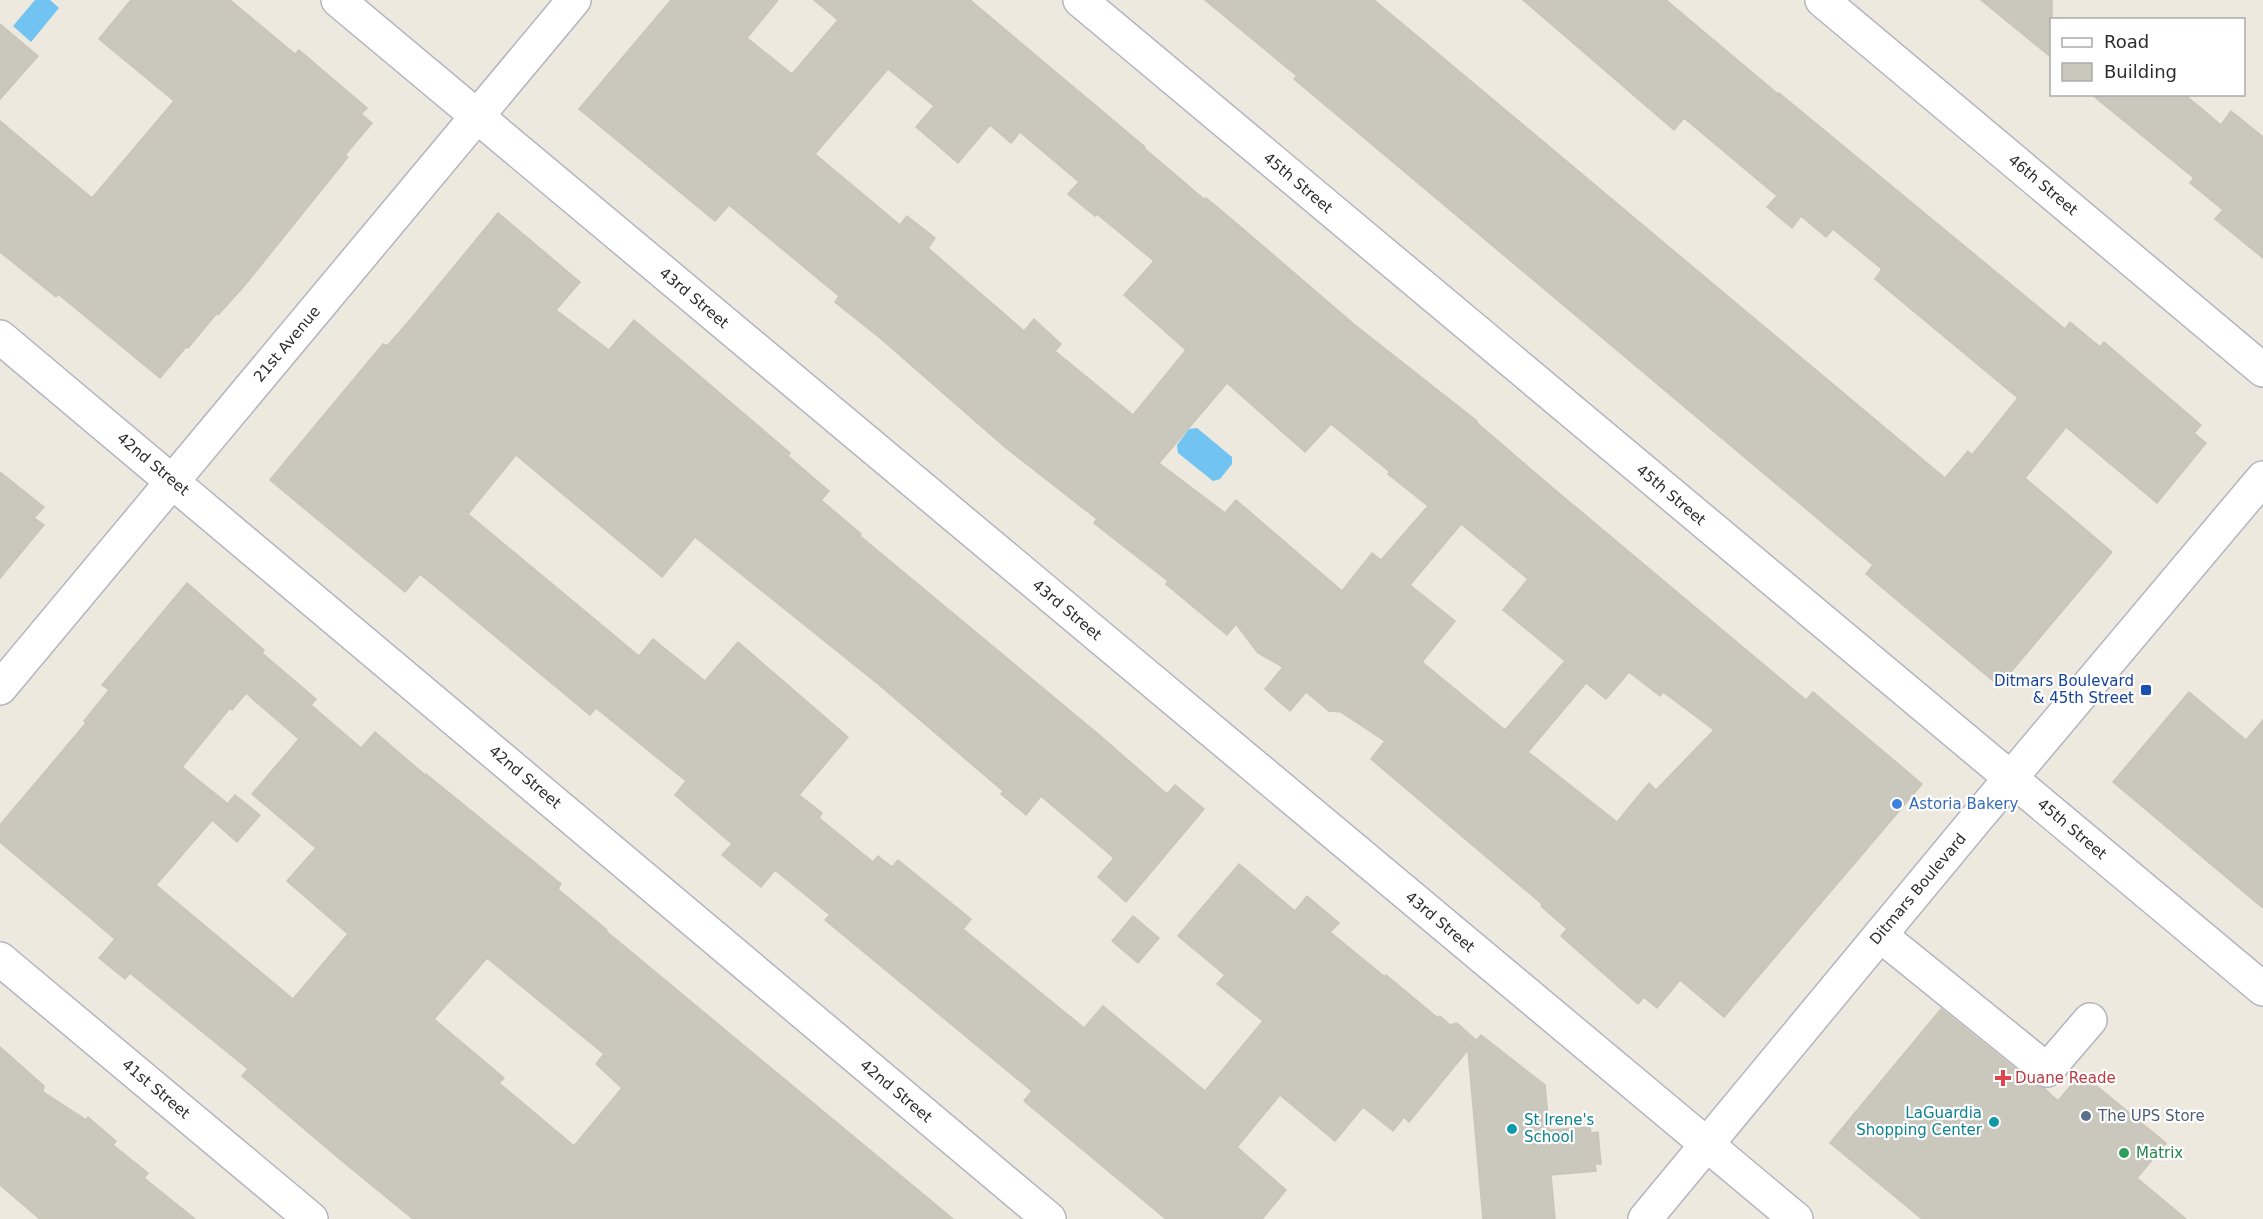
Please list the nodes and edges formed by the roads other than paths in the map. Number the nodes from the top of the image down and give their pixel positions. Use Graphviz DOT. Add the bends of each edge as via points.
graph roads {
  1 [pos="339,0"];
  2 [pos="574,0"];
  3 [pos="1080,0"];
  4 [pos="1822,0"];
  5 [pos="476,117"];
  6 [pos="0,337"];
  7 [pos="2263,370"];
  8 [pos="2263,478"];
  9 [pos="174,481"];
  10 [pos="0,688"];
  11 [pos="2011,778"];
  12 [pos="1880,935"];
  13 [pos="0,959"];
  14 [pos="2263,989"];
  15 [pos="2090,1020"];
  16 [pos="1706,1144"];
  17 [pos="311,1219"];
  18 [pos="1049,1219"];
  19 [pos="1645,1219"];
  20 [pos="1796,1219"];
  1 -- 5 [label="street, 43rd Street"];
  2 -- 5 [label="street, 21st Avenue"];
  3 -- 11 [label="street, 45th Street"];
  4 -- 7 [label="street, 46th Street"];
  5 -- 9 [label="street, 21st Avenue"];
  5 -- 16 [label="street, 43rd Street"];
  6 -- 9 [label="street, 42nd Street"];
  8 -- 11 [label="street, Ditmars Boulevard"];
  9 -- 10 [label="street, 21st Avenue"];
  9 -- 18 [label="street, 42nd Street"];
  11 -- 12 [label="street, Ditmars Boulevard"];
  11 -- 14 [label="street, 45th Street"];
  12 -- 15 [label="street" via="2047,1070"];
  12 -- 16 [label="street, Ditmars Boulevard"];
  13 -- 17 [label="street, 41st Street"];
  16 -- 19 [label="street, Ditmars Boulevard"];
  16 -- 20 [label="street, 43rd Street"];
}
